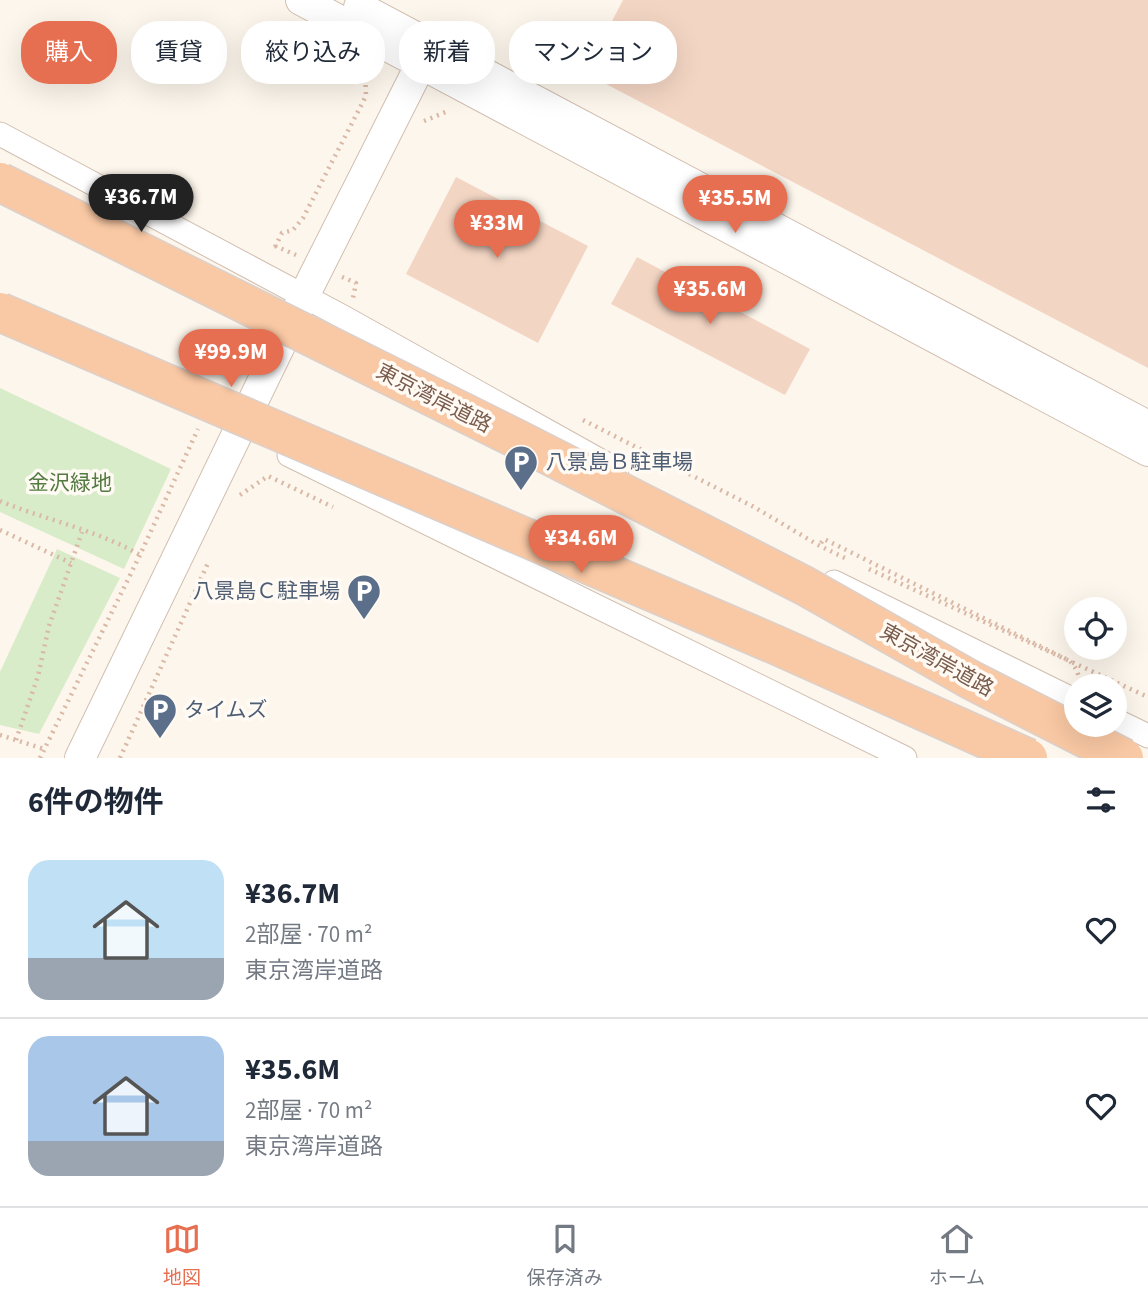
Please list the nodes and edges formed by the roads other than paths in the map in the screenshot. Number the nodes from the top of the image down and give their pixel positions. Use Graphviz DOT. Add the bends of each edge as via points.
graph roads {
  1 [pos="301,0"];
  2 [pos="346,0"];
  3 [pos="399,36"];
  4 [pos="399,42"];
  5 [pos="411,84"];
  6 [pos="481,84"];
  7 [pos="484,84"];
  8 [pos="0,134"];
  9 [pos="0,182"];
  10 [pos="304,296"];
  11 [pos="0,312"];
  12 [pos="1148,426"];
  13 [pos="238,431"];
  14 [pos="1148,451"];
  15 [pos="1064,695"];
  16 [pos="1127,726"];
  17 [pos="1148,736"];
  18 [pos="80,758"];
  19 [pos="905,758"];
  20 [pos="1028,758"];
  21 [pos="1124,758"];
  1 -- 4 [label="street"];
  2 -- 3 [label="street"];
  5 -- 10 [label="street"];
  6 -- 14 [label="street"];
  7 -- 12 [label="street"];
  8 -- 10 [label="street"];
  9 -- 21 [label="highway, 東京湾岸道路, bridge" via="793,580 971,680"];
  10 -- 13 [label="street"];
  10 -- 15 [label="street" via="711,522"];
  11 -- 20 [label="highway, bridge"];
  13 -- 18 [label="street"];
  13 -- 19 [label="street"];
  16 -- 17 [label="street"];
}
